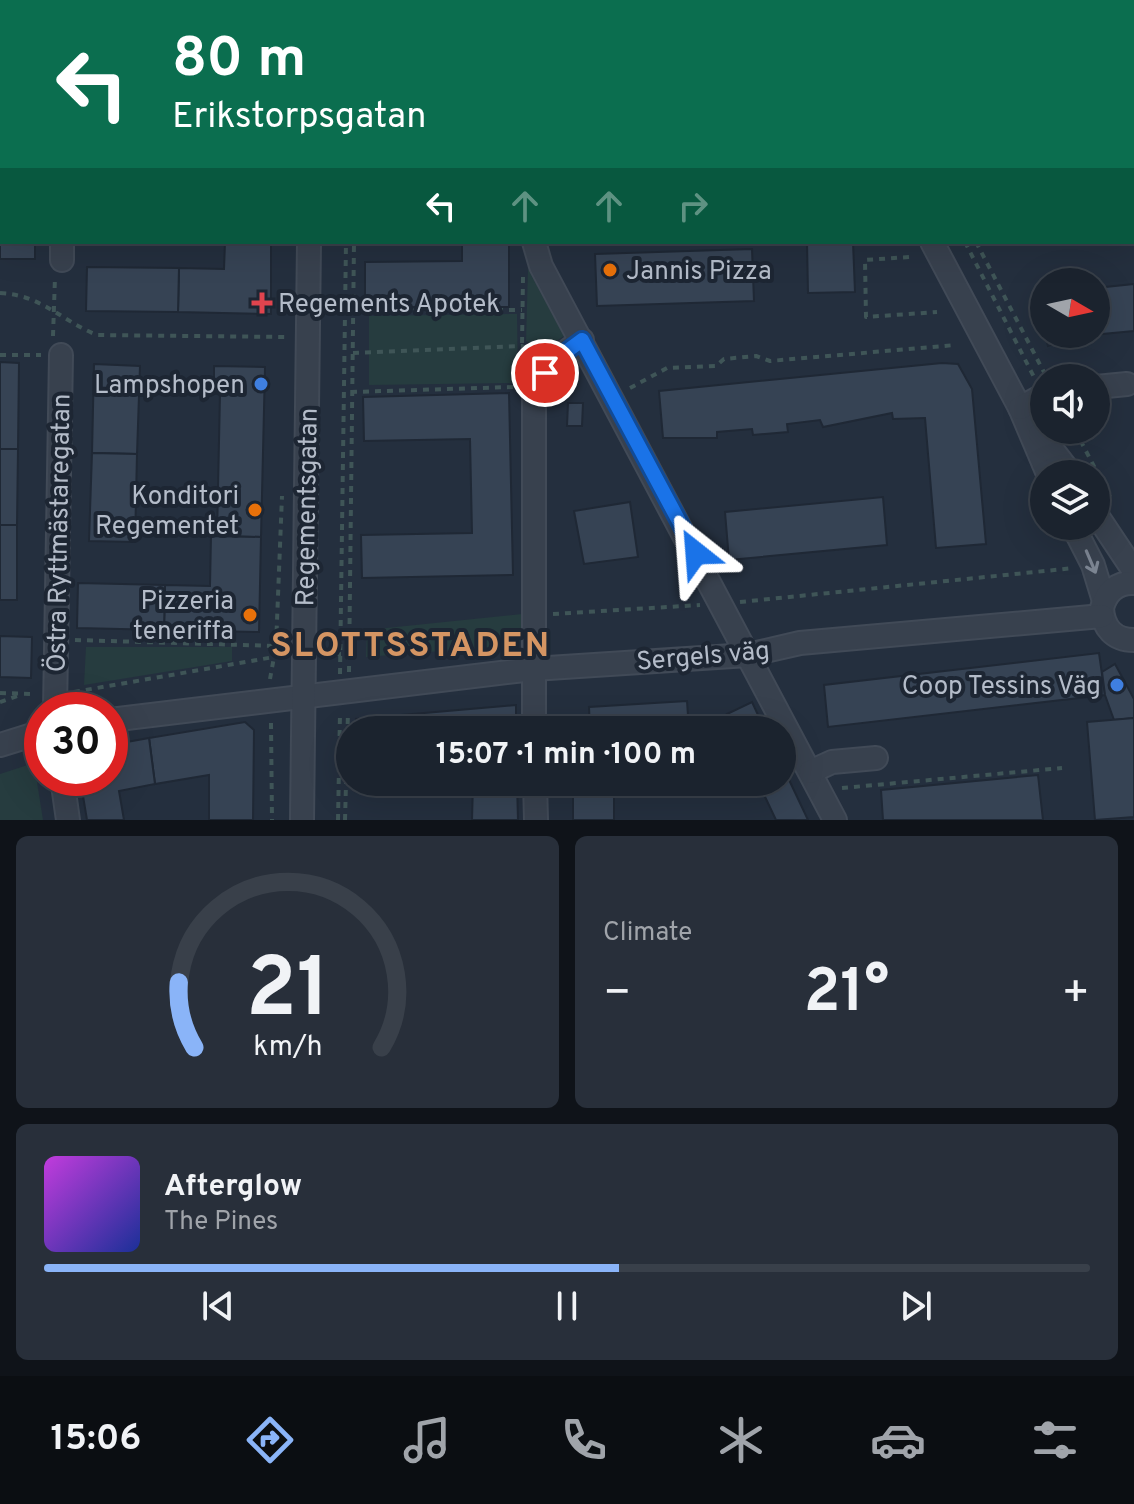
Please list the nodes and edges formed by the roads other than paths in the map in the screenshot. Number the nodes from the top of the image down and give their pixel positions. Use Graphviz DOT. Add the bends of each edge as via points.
graph roads {
  1 [pos="309,244"];
  2 [pos="535,244"];
  3 [pos="936,244"];
  4 [pos="582,340"];
  5 [pos="61,355"];
  6 [pos="1127,384"];
  7 [pos="1110,386"];
  8 [pos="1030,403"];
  9 [pos="1020,408"];
  10 [pos="1042,460"];
  11 [pos="1060,460"];
  12 [pos="1110,521"];
  13 [pos="1080,540"];
  14 [pos="1134,571"];
  15 [pos="1134,583"];
  16 [pos="1103,608"];
  17 [pos="1125,639"];
  18 [pos="1134,653"];
  19 [pos="748,655"];
  20 [pos="533,669"];
  21 [pos="55,692"];
  22 [pos="305,695"];
  23 [pos="534,716"];
  24 [pos="128,718"];
  25 [pos="24,738"];
  26 [pos="0,745"];
  27 [pos="876,758"];
  28 [pos="815,781"];
  29 [pos="65,796"];
  30 [pos="535,796"];
  31 [pos="68,820"];
  32 [pos="302,820"];
  33 [pos="536,820"];
  34 [pos="835,820"];
  1 -- 22 [label="street, Regementsgatan"];
  2 -- 4 [label="street"];
  3 -- 9 [label="street"];
  4 -- 19 [label="street"];
  4 -- 20 [label="street" via="555,360 534,386"];
  5 -- 21 [label="street, Östra Ryttmästaregatan"];
  6 -- 7 [label="street"];
  8 -- 9 [label="street"];
  9 -- 10 [label="street"];
  9 -- 11 [label="street"];
  12 -- 14 [label="street"];
  13 -- 16 [label="street, one-way" via="1093,565"];
  15 -- 16 [label="street" via="1119,585"];
  16 -- 17 [label="street"];
  16 -- 19 [label="street, Sergels väg" via="800,643"];
  17 -- 18 [label="street"];
  19 -- 20 [label="street, Sergels väg"];
  19 -- 28 [label="street"];
  20 -- 22 [label="street, Sergels väg"];
  20 -- 23 [label="street"];
  22 -- 24 [label="street, Sergels väg"];
  22 -- 32 [label="street, Regementsgatan"];
  25 -- 26 [label="street"];
  27 -- 28 [label="street" via="832,762"];
  28 -- 34 [label="street"];
  29 -- 31 [label="street"];
  30 -- 33 [label="street"];
}
